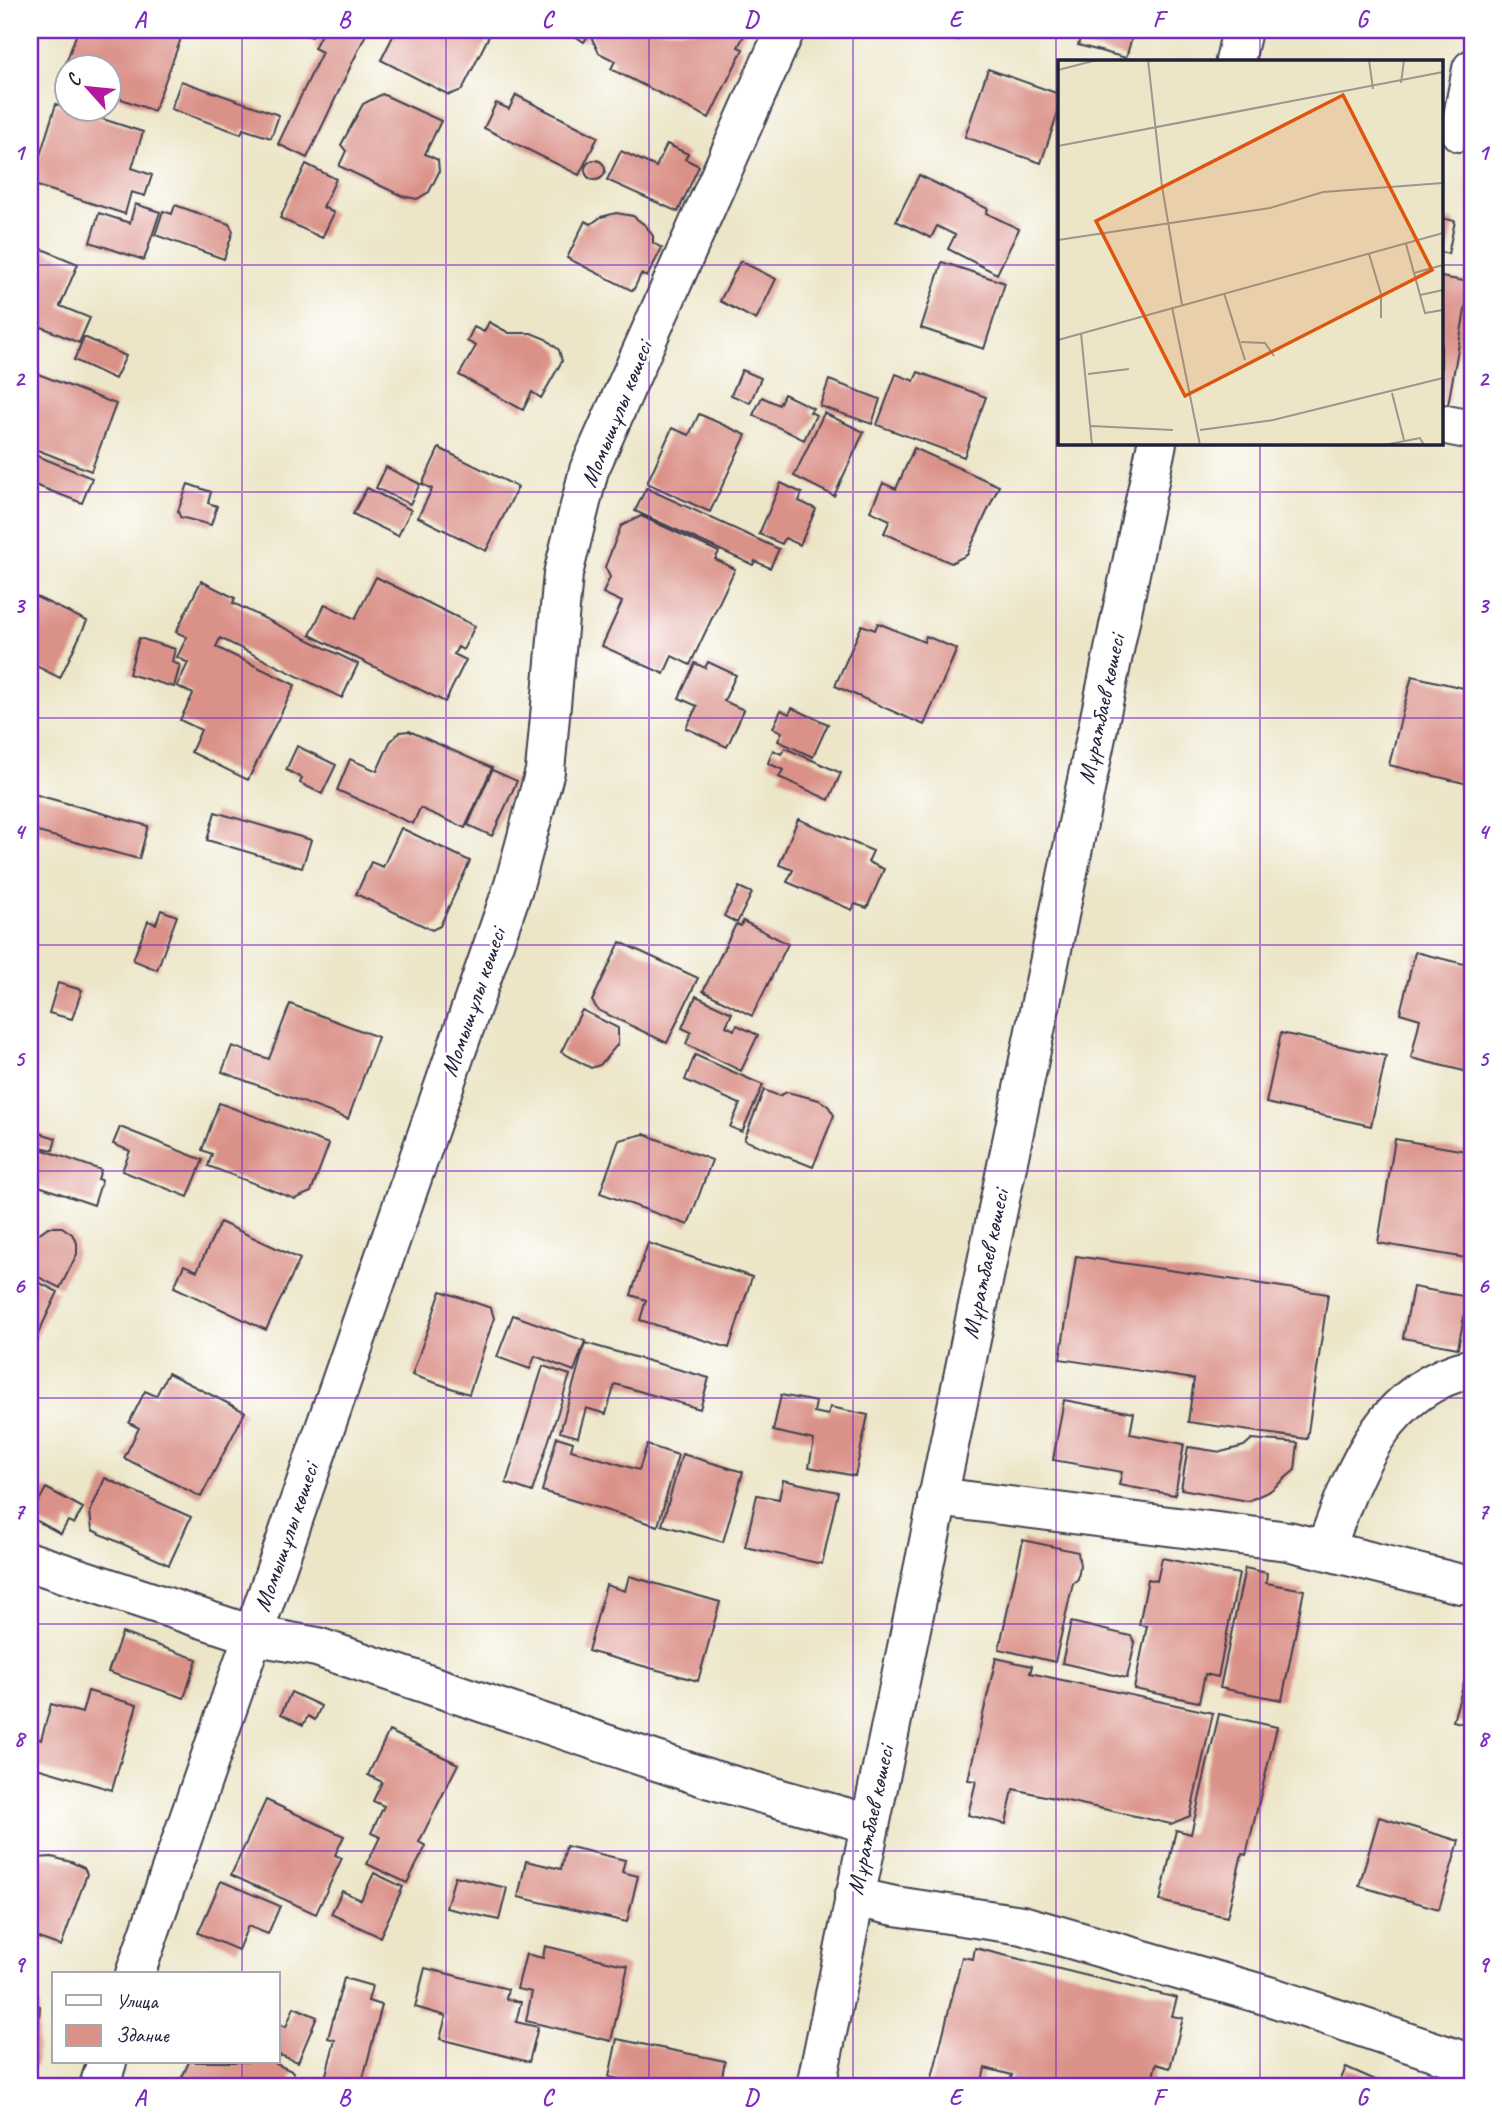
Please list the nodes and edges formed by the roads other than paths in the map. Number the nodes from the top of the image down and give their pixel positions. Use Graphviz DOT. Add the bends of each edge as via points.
graph roads {
  1 [pos="785,30"];
  2 [pos="1242,30"];
  3 [pos="1236,60"];
  4 [pos="1472,69"];
  5 [pos="1458,131"];
  6 [pos="1442,424"];
  7 [pos="1472,430"];
  8 [pos="1157,444"];
  9 [pos="1472,1368"];
  10 [pos="937,1497"];
  11 [pos="1325,1550"];
  12 [pos="30,1562"];
  13 [pos="1461,1584"];
  14 [pos="252,1635"];
  15 [pos="870,1824"];
  16 [pos="854,1897"];
  17 [pos="136,1972"];
  18 [pos="106,2064"];
  19 [pos="1472,2064"];
  20 [pos="99,2086"];
  21 [pos="816,2086"];
  1 -- 14 [label="street, Момышұлы көшесі" via="589,470 564,574 545,771 514,885"];
  2 -- 3 [label="street"];
  4 -- 5 [label="street"];
  6 -- 7 [label="street"];
  8 -- 10 [label="street, Мұратбаев көшесі"];
  9 -- 11 [label="street" via="1449,1373 1417,1393 1383,1424 1350,1481"];
  10 -- 11 [label="street" via="1288,1541"];
  10 -- 15 [label="street, Мұратбаев көшесі"];
  11 -- 13 [label="street"];
  12 -- 14 [label="street"];
  14 -- 15 [label="street" via="317,1647 710,1779"];
  14 -- 17 [label="street, Момышұлы көшесі"];
  15 -- 16 [label="street, Мұратбаев көшесі"];
  16 -- 19 [label="street" via="1021,1925 1272,1997"];
  16 -- 21 [label="street, Мұратбаев көшесі"];
  18 -- 20 [label="street"];
}
